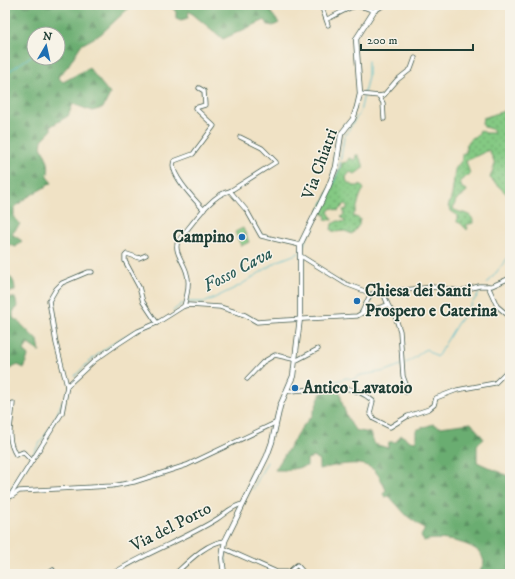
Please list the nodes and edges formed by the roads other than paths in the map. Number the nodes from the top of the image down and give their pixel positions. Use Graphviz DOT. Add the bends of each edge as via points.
graph roads {
  1 [pos="321,5"];
  2 [pos="383,5"];
  3 [pos="374,11"];
  4 [pos="327,19"];
  5 [pos="328,25"];
  6 [pos="415,58"];
  7 [pos="199,88"];
  8 [pos="360,94"];
  9 [pos="379,96"];
  10 [pos="384,119"];
  11 [pos="240,137"];
  12 [pos="230,191"];
  13 [pos="204,210"];
  14 [pos="300,251"];
  15 [pos="146,255"];
  16 [pos="92,272"];
  17 [pos="510,278"];
  18 [pos="486,286"];
  19 [pos="383,292"];
  20 [pos="370,295"];
  21 [pos="185,303"];
  22 [pos="388,305"];
  23 [pos="362,312"];
  24 [pos="510,317"];
  25 [pos="300,318"];
  26 [pos="156,322"];
  27 [pos="318,349"];
  28 [pos="295,361"];
  29 [pos="510,368"];
  30 [pos="247,379"];
  31 [pos="67,385"];
  32 [pos="288,391"];
  33 [pos="406,392"];
  34 [pos="13,403"];
  35 [pos="276,423"];
  36 [pos="30,459"];
  37 [pos="11,497"];
  38 [pos="5,504"];
  39 [pos="243,504"];
  40 [pos="225,540"];
  41 [pos="223,548"];
  42 [pos="53,570"];
  43 [pos="47,574"];
  44 [pos="112,574"];
  45 [pos="175,574"];
  46 [pos="224,574"];
  47 [pos="306,574"];
  1 -- 4 [label="street"];
  2 -- 3 [label="street, Via Chiatri"];
  3 -- 4 [label="street" via="358,5 350,6"];
  3 -- 8 [label="street, Via Chiatri" via="356,39"];
  4 -- 5 [label="street"];
  6 -- 9 [label="street" via="411,69 396,80 388,92"];
  7 -- 13 [label="street" via="204,91 205,105 195,108 214,126 193,154 174,161 172,167 176,176"];
  8 -- 9 [label="street"];
  8 -- 14 [label="street, Via Chiatri" via="353,119 341,134 336,167 328,188"];
  9 -- 10 [label="street" via="383,103"];
  11 -- 12 [label="street" via="262,148 276,162"];
  12 -- 13 [label="street" via="213,199"];
  12 -- 14 [label="street" via="247,211 261,236"];
  13 -- 21 [label="street" via="177,243 178,254 188,276"];
  14 -- 20 [label="street" via="346,284"];
  14 -- 25 [label="street"];
  15 -- 26 [label="street" via="139,258 127,254 125,261 139,287 143,302"];
  16 -- 31 [label="street" via="62,283 49,301"];
  17 -- 18 [label="street"];
  18 -- 19 [label="street" via="461,291 433,287"];
  18 -- 24 [label="street" via="497,306"];
  19 -- 20 [label="street"];
  19 -- 22 [label="street"];
  20 -- 23 [label="street"];
  21 -- 25 [label="street" via="220,307 246,315 257,322"];
  21 -- 26 [label="street"];
  22 -- 23 [label="street"];
  22 -- 33 [label="street" via="400,331"];
  23 -- 25 [label="street" via="349,317"];
  25 -- 28 [label="street"];
  26 -- 31 [label="street" via="118,344"];
  27 -- 28 [label="street"];
  28 -- 30 [label="street" via="275,355 263,362"];
  28 -- 32 [label="street"];
  29 -- 32 [label="street" via="495,383 445,394 436,398 434,405 429,409 408,416 390,427 374,419 370,413 373,401 343,386"];
  31 -- 36 [label="street" via="62,413"];
  32 -- 35 [label="street" via="280,406"];
  34 -- 36 [label="street" via="8,433 13,450 16,455 23,452"];
  35 -- 37 [label="street" via="187,465 134,482 112,486 18,492"];
  35 -- 39 [label="street" via="267,456"];
  36 -- 37 [label="street"];
  37 -- 38 [label="street"];
  39 -- 40 [label="street"];
  39 -- 44 [label="street, Via del Porto"];
  40 -- 41 [label="street"];
  40 -- 45 [label="street" via="204,548"];
  41 -- 46 [label="street"];
  41 -- 47 [label="street" via="277,572 288,572 297,565"];
  42 -- 43 [label="street"];
}
